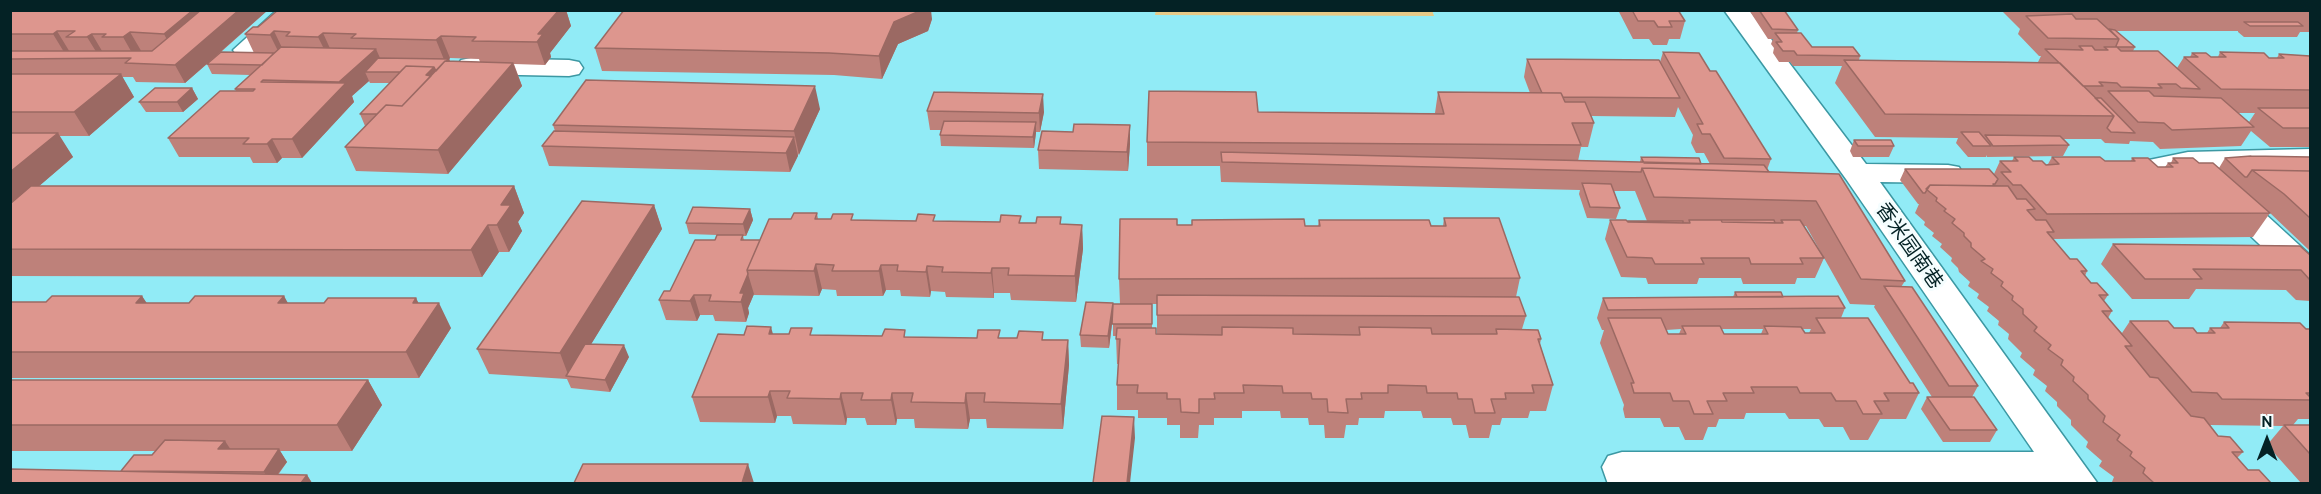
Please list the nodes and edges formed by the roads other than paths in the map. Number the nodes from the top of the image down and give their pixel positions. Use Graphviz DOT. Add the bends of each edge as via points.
graph roads {
  1 [pos="294,10"];
  2 [pos="1736,10"];
  3 [pos="313,62"];
  4 [pos="441,65"];
  5 [pos="569,68"];
  6 [pos="2310,158"];
  7 [pos="2188,160"];
  8 [pos="1857,173"];
  9 [pos="1976,174"];
  10 [pos="2084,176"];
  11 [pos="2310,273"];
  12 [pos="2072,475"];
  13 [pos="1628,483"];
  1 -- 3 [label="street" via="246,50 266,61"];
  2 -- 8 [label="street, 香米园南巷"];
  4 -- 5 [label="street"];
  6 -- 7 [label="street"];
  7 -- 10 [label="street" via="2120,176"];
  7 -- 11 [label="street"];
  8 -- 9 [label="street"];
  8 -- 12 [label="street, 香米园南巷"];
  12 -- 13 [label="street" via="1622,467"];
}
